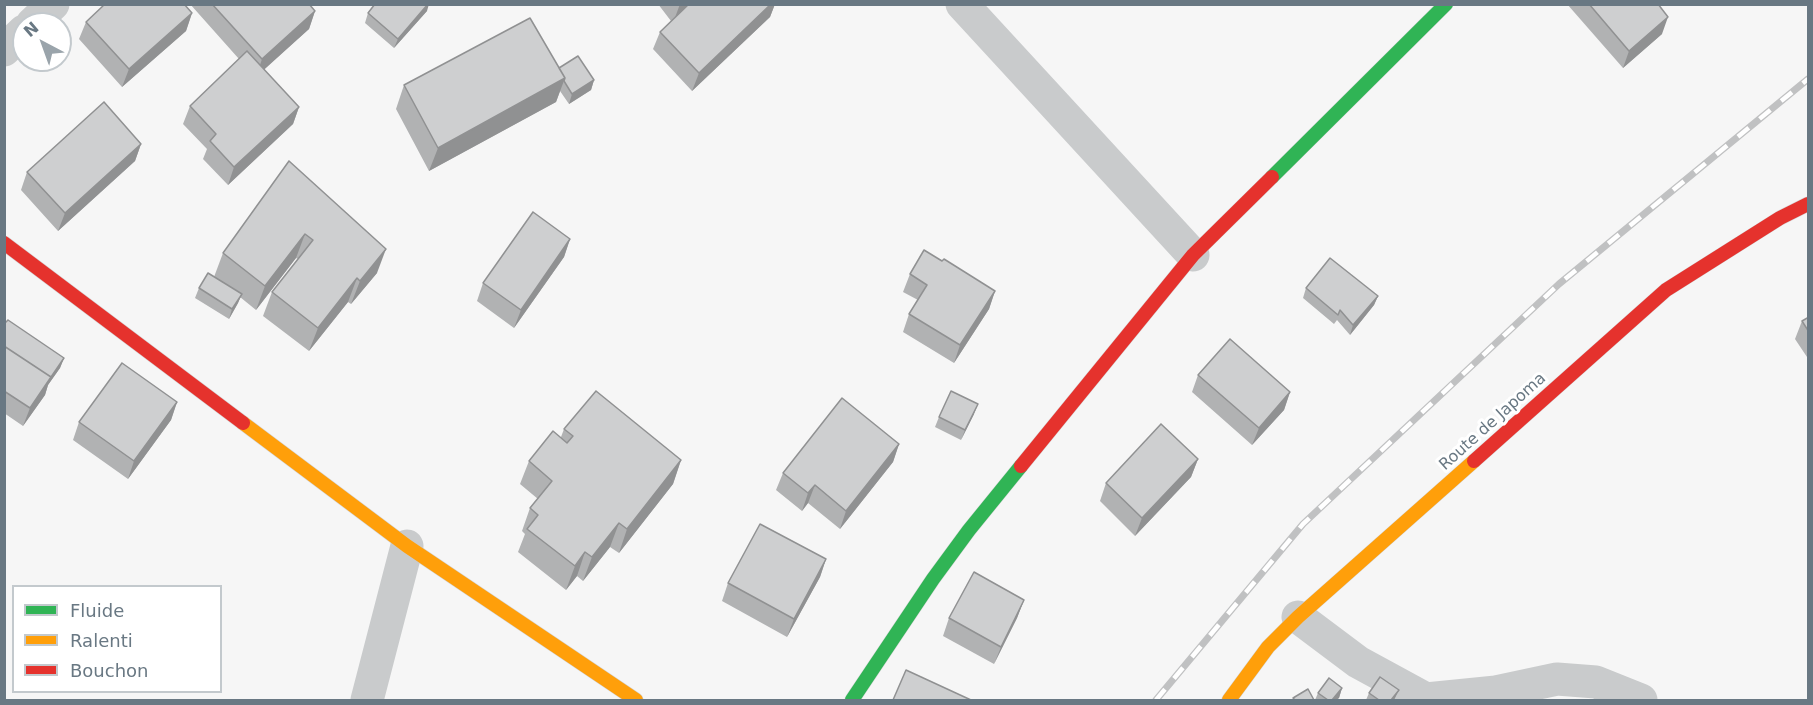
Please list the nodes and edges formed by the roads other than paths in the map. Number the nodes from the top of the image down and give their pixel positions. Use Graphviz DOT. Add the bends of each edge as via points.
graph roads {
  1 [pos="962,4"];
  2 [pos="1446,4"];
  3 [pos="1809,204"];
  4 [pos="4,243"];
  5 [pos="1193,255"];
  6 [pos="407,546"];
  7 [pos="1298,617"];
  8 [pos="367,700"];
  9 [pos="636,700"];
  10 [pos="852,700"];
  11 [pos="1229,700"];
  12 [pos="1641,700"];
  1 -- 5 [label="street"];
  2 -- 5 [label="street"];
  3 -- 7 [label="street, Route de Japoma" via="1666,290"];
  4 -- 6 [label="street"];
  5 -- 10 [label="street" via="969,530"];
  6 -- 8 [label="street"];
  6 -- 9 [label="street"];
  7 -- 11 [label="street, Route de Japoma" via="1268,647"];
  7 -- 12 [label="street" via="1358,662 1426,699 1496,692 1557,679 1596,682"];
}
